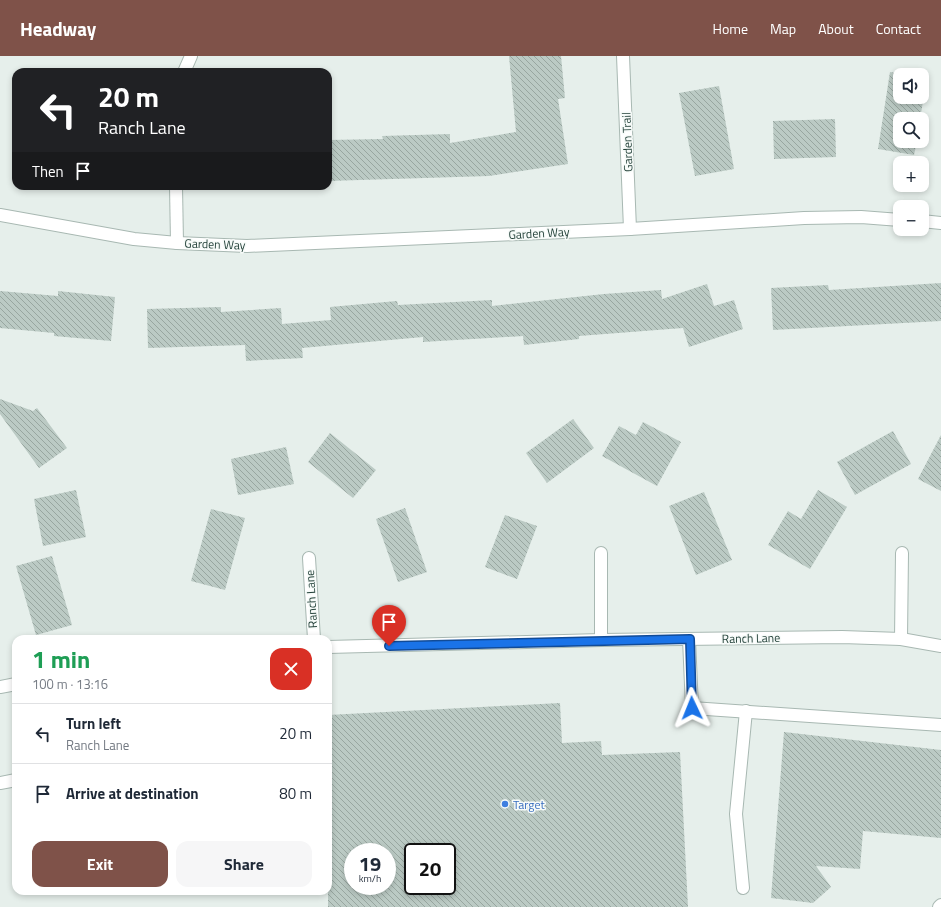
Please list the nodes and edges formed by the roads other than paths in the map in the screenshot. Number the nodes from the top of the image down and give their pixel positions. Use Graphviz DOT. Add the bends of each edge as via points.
graph roads {
  1 [pos="190,56"];
  2 [pos="623,56"];
  3 [pos="186,68"];
  4 [pos="176,190"];
  5 [pos="0,215"];
  6 [pos="893,219"];
  7 [pos="929,222"];
  8 [pos="941,223"];
  9 [pos="630,229"];
  10 [pos="177,243"];
  11 [pos="902,553"];
  12 [pos="601,554"];
  13 [pos="309,558"];
  14 [pos="314,635"];
  15 [pos="690,639"];
  16 [pos="601,640"];
  17 [pos="902,640"];
  18 [pos="941,646"];
  19 [pos="332,647"];
  20 [pos="12,685"];
  21 [pos="0,687"];
  22 [pos="746,711"];
  23 [pos="941,725"];
  24 [pos="12,781"];
  25 [pos="0,783"];
  26 [pos="743,888"];
  1 -- 3 [label="street"];
  2 -- 9 [label="street, Garden Trail"];
  4 -- 10 [label="street, Garden Way"];
  5 -- 10 [label="street, Garden Way" via="134,239"];
  6 -- 9 [label="street, Garden Way" via="804,218"];
  7 -- 8 [label="street"];
  9 -- 10 [label="street, Garden Way" via="247,246"];
  11 -- 17 [label="street"];
  12 -- 16 [label="street"];
  13 -- 14 [label="street, Ranch Lane"];
  15 -- 16 [label="street, Ranch Lane"];
  15 -- 17 [label="street, Ranch Lane" via="842,637"];
  15 -- 22 [label="street" via="692,708"];
  16 -- 19 [label="street, Ranch Lane"];
  17 -- 18 [label="street, Ranch Lane"];
  20 -- 21 [label="street"];
  22 -- 23 [label="street"];
  22 -- 26 [label="street" via="736,814"];
  24 -- 25 [label="street"];
}
